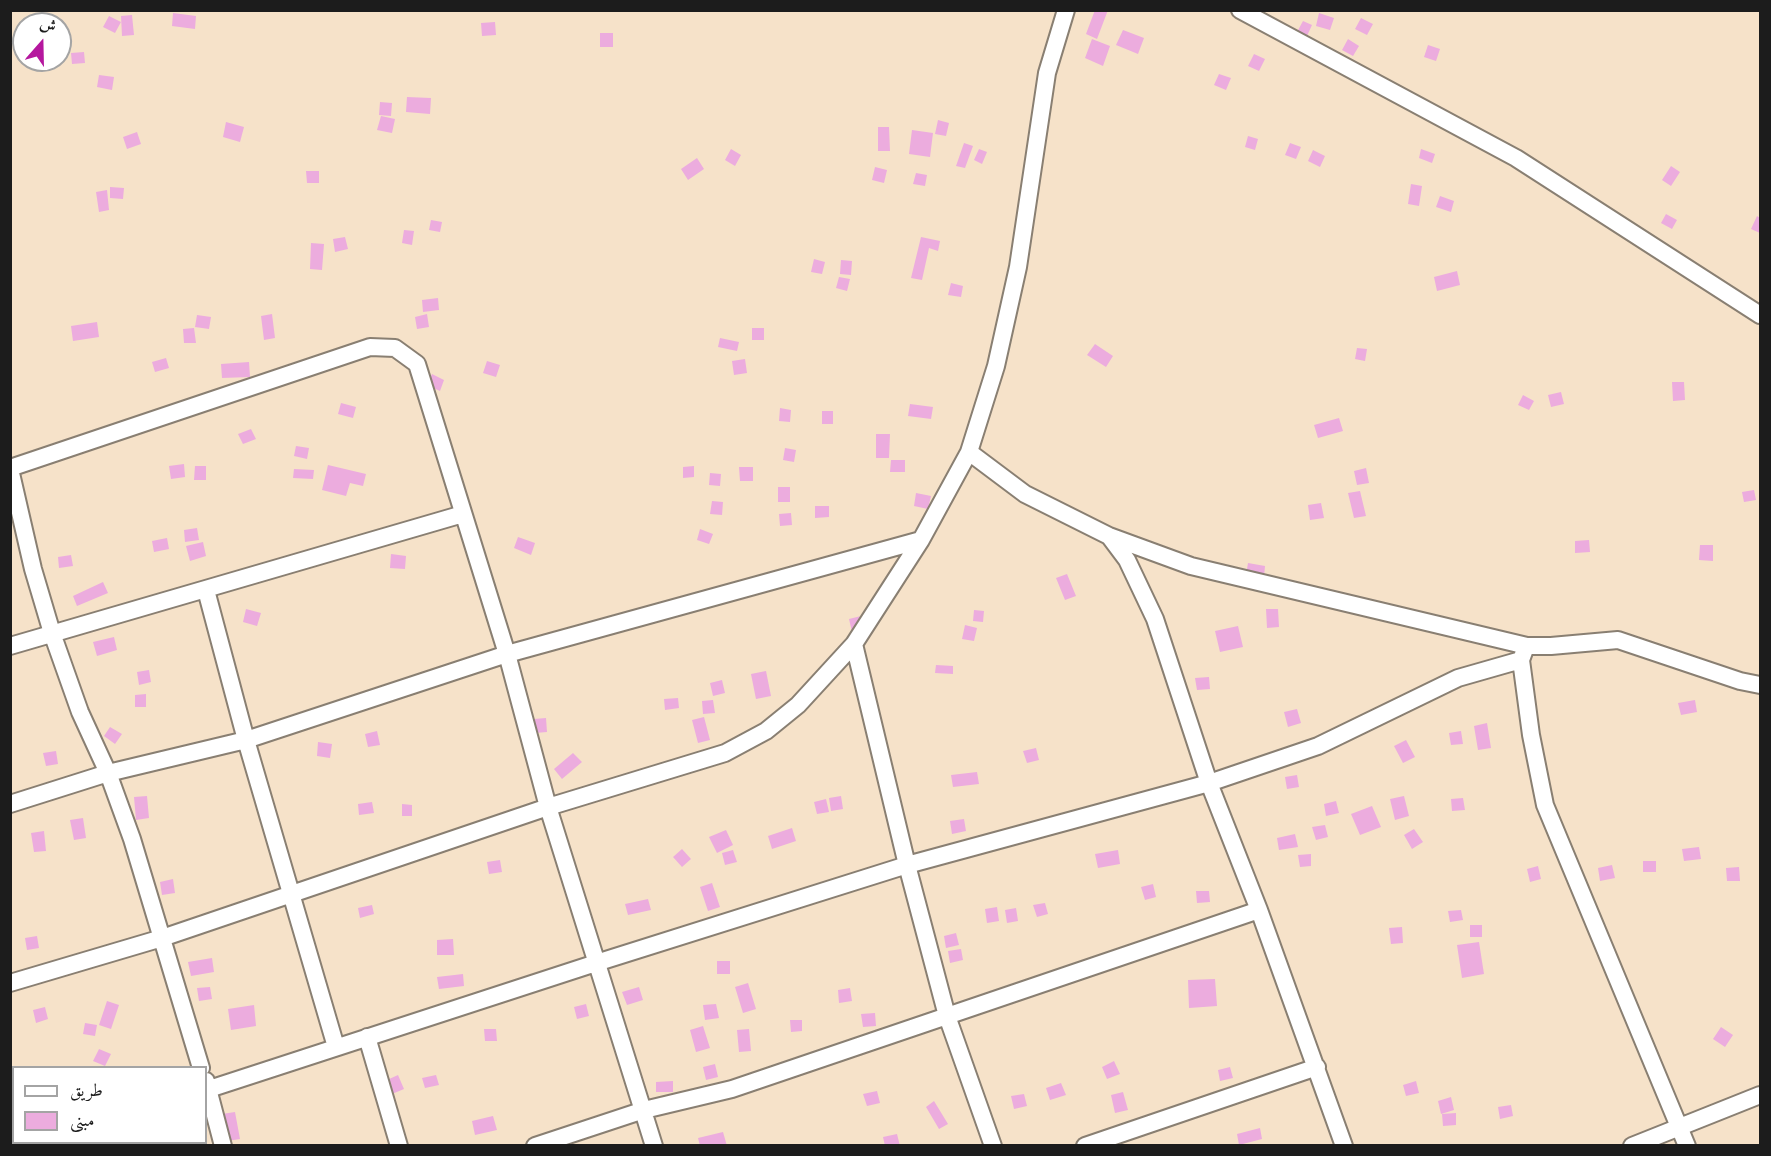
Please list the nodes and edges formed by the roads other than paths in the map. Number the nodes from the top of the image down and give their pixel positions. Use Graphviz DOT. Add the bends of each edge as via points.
graph roads {
  1 [pos="1066,10"];
  2 [pos="1240,10"];
  3 [pos="1761,315"];
  4 [pos="969,452"];
  5 [pos="10,468"];
  6 [pos="463,514"];
  7 [pos="1109,536"];
  8 [pos="921,540"];
  9 [pos="206,590"];
  10 [pos="52,633"];
  11 [pos="854,644"];
  12 [pos="10,646"];
  13 [pos="1524,653"];
  14 [pos="507,654"];
  15 [pos="1761,685"];
  16 [pos="246,740"];
  17 [pos="108,772"];
  18 [pos="1209,783"];
  19 [pos="10,804"];
  20 [pos="548,807"];
  21 [pos="907,866"];
  22 [pos="291,894"];
  23 [pos="1259,910"];
  24 [pos="162,938"];
  25 [pos="596,963"];
  26 [pos="10,983"];
  27 [pos="947,1016"];
  28 [pos="367,1037"];
  29 [pos="336,1047"];
  30 [pos="200,1066"];
  31 [pos="1317,1067"];
  32 [pos="207,1087"];
  33 [pos="207,1090"];
  34 [pos="1761,1095"];
  35 [pos="644,1110"];
  36 [pos="1680,1128"];
  37 [pos="223,1146"];
  38 [pos="399,1146"];
  39 [pos="535,1146"];
  40 [pos="654,1146"];
  41 [pos="993,1146"];
  42 [pos="1085,1146"];
  43 [pos="1344,1146"];
  44 [pos="1632,1146"];
  45 [pos="1687,1146"];
  1 -- 4 [label="street" via="1047,74 1018,267 996,366"];
  2 -- 3 [label="street" via="1516,158"];
  4 -- 7 [label="street" via="1024,494"];
  4 -- 8 [label="street"];
  5 -- 6 [label="street" via="370,347 395,348 417,364"];
  5 -- 10 [label="street"];
  6 -- 9 [label="street"];
  6 -- 14 [label="street"];
  7 -- 13 [label="street" via="1191,566"];
  7 -- 18 [label="street" via="1127,560 1155,619"];
  8 -- 11 [label="street"];
  8 -- 14 [label="street"];
  9 -- 10 [label="street"];
  9 -- 16 [label="street"];
  10 -- 12 [label="street"];
  10 -- 17 [label="street" via="80,712"];
  11 -- 20 [label="street" via="798,705 765,731 725,753"];
  11 -- 21 [label="street"];
  13 -- 15 [label="street" via="1551,646 1618,640"];
  13 -- 18 [label="street" via="1458,678 1318,746"];
  13 -- 36 [label="street" via="1531,735 1545,805"];
  14 -- 16 [label="street"];
  14 -- 20 [label="street"];
  16 -- 17 [label="street"];
  16 -- 22 [label="street"];
  17 -- 19 [label="street"];
  17 -- 24 [label="street"];
  18 -- 21 [label="street"];
  18 -- 23 [label="street"];
  20 -- 22 [label="street"];
  20 -- 25 [label="street"];
  21 -- 25 [label="street"];
  21 -- 27 [label="street"];
  22 -- 24 [label="street"];
  22 -- 29 [label="street"];
  23 -- 27 [label="street"];
  23 -- 31 [label="street"];
  24 -- 26 [label="street"];
  24 -- 30 [label="street"];
  25 -- 28 [label="street"];
  25 -- 35 [label="street"];
  27 -- 35 [label="street" via="732,1089"];
  27 -- 41 [label="street"];
  28 -- 29 [label="street"];
  28 -- 38 [label="street"];
  29 -- 32 [label="street"];
  31 -- 42 [label="street"];
  31 -- 43 [label="street"];
  33 -- 37 [label="street"];
  34 -- 36 [label="street"];
  35 -- 39 [label="street"];
  35 -- 40 [label="street"];
  36 -- 44 [label="street"];
  36 -- 45 [label="street"];
}
